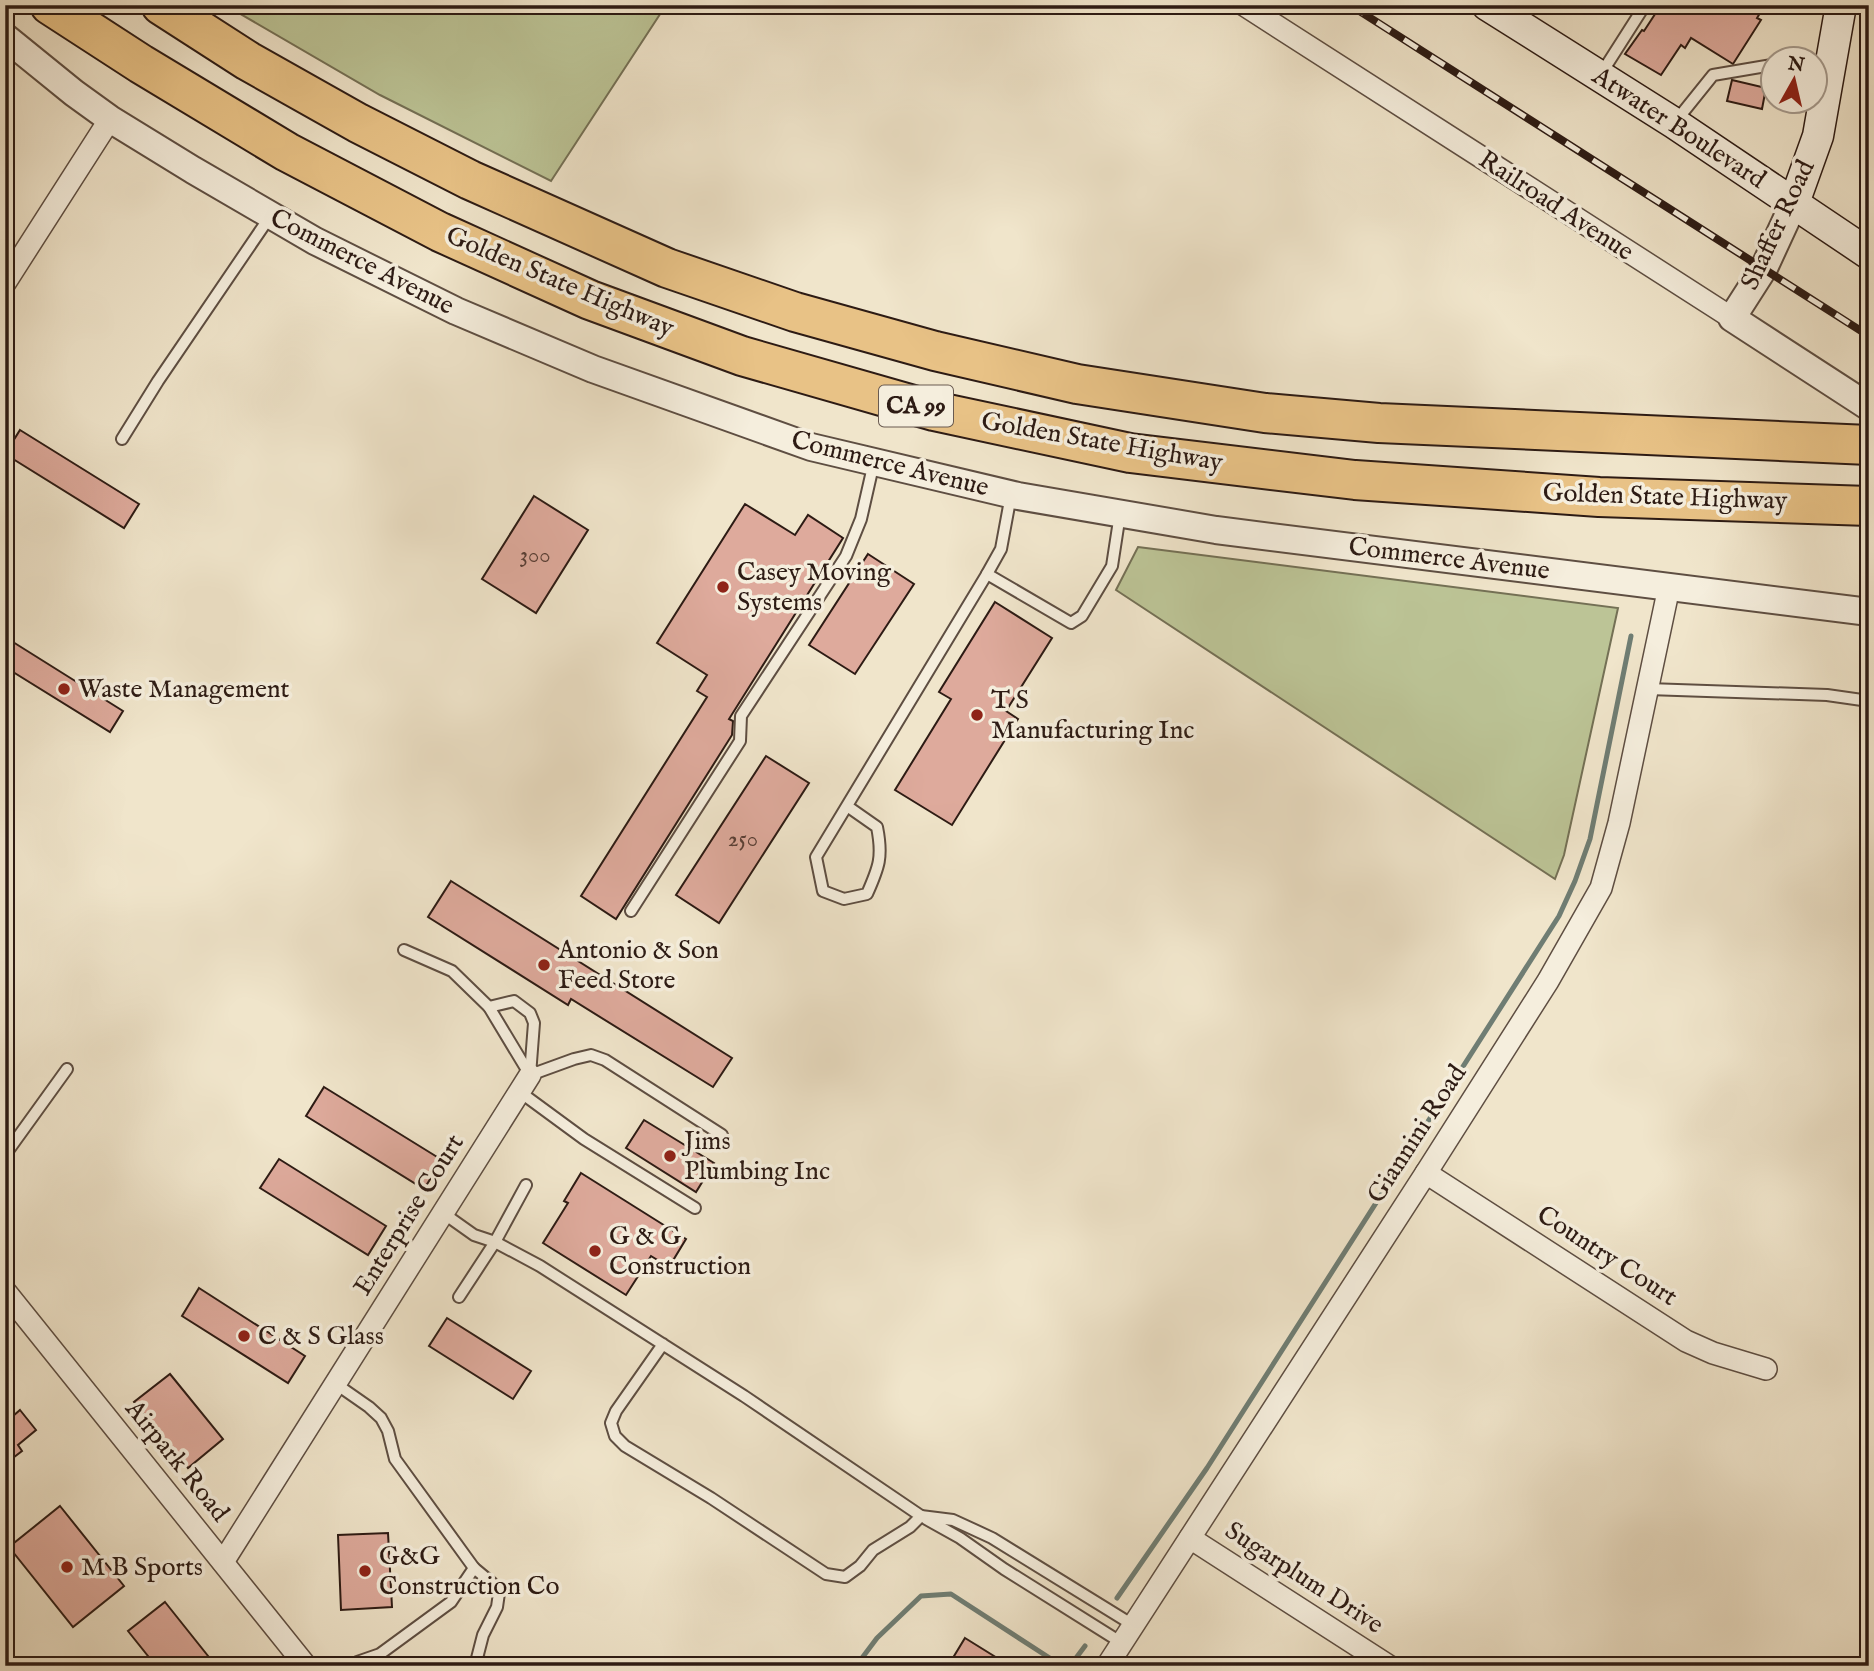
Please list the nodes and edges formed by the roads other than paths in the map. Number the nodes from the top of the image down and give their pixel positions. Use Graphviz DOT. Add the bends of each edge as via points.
graph roads {
  1 [pos="50,5"];
  2 [pos="161,5"];
  3 [pos="1244,5"];
  4 [pos="1488,5"];
  5 [pos="1645,5"];
  6 [pos="1841,5"];
  7 [pos="5,37"];
  8 [pos="1828,51"];
  9 [pos="1758,68"];
  10 [pos="1600,76"];
  11 [pos="1819,116"];
  12 [pos="110,119"];
  13 [pos="1674,123"];
  14 [pos="1794,203"];
  15 [pos="271,215"];
  16 [pos="1869,254"];
  17 [pos="1764,268"];
  18 [pos="5,283"];
  19 [pos="1732,318"];
  20 [pos="1784,352"];
  21 [pos="1869,407"];
  22 [pos="122,439"];
  23 [pos="1869,445"];
  24 [pos="874,462"];
  25 [pos="1011,495"];
  26 [pos="1869,506"];
  27 [pos="1120,514"];
  28 [pos="987,574"];
  29 [pos="1669,587"];
  30 [pos="1869,612"];
  31 [pos="1648,690"];
  32 [pos="1869,701"];
  33 [pos="847,806"];
  34 [pos="631,911"];
  35 [pos="404,950"];
  36 [pos="489,1007"];
  37 [pos="67,1069"];
  38 [pos="525,1084"];
  39 [pos="722,1135"];
  40 [pos="5,1155"];
  41 [pos="1426,1173"];
  42 [pos="526,1185"];
  43 [pos="695,1208"];
  44 [pos="443,1213"];
  45 [pos="495,1242"];
  46 [pos="5,1291"];
  47 [pos="459,1297"];
  48 [pos="663,1344"];
  49 [pos="1766,1369"];
  50 [pos="336,1384"];
  51 [pos="921,1516"];
  52 [pos="1190,1538"];
  53 [pos="223,1562"];
  54 [pos="474,1568"];
  55 [pos="1128,1634"];
  56 [pos="476,1663"];
  57 [pos="306,1666"];
  58 [pos="352,1666"];
  59 [pos="498,1666"];
  60 [pos="1107,1666"];
  61 [pos="1389,1666"];
  1 -- 26 [label="highway, Golden State Highway / CA 99" via="287,152 440,232 590,300 730,351 934,411 1130,453 1355,480 1599,497"];
  2 -- 23 [label="highway, Golden State Highway / CA 99" via="347,117 482,186 667,268 795,312 935,351 1077,384 1265,413 1379,423"];
  3 -- 19 [label="street, Railroad Avenue"];
  4 -- 10 [label="main road, Atwater Boulevard"];
  5 -- 10 [label="lane"];
  6 -- 8 [label="main road, Shaffer Road"];
  7 -- 12 [label="street, Commerce Avenue"];
  9 -- 13 [label="lane" via="1713,75"];
  10 -- 13 [label="main road, Atwater Boulevard"];
  11 -- 14 [label="main road, Shaffer Road" via="1818,136"];
  12 -- 15 [label="street, Commerce Avenue"];
  12 -- 18 [label="street"];
  13 -- 14 [label="main road, Atwater Boulevard"];
  14 -- 16 [label="main road, Atwater Boulevard"];
  14 -- 17 [label="street, Shaffer Road"];
  15 -- 22 [label="lane"];
  15 -- 24 [label="street, Commerce Avenue" via="456,311 593,369 811,447"];
  17 -- 19 [label="street, Shaffer Road"];
  17 -- 20 [label="street" via="1758,304"];
  19 -- 20 [label="street, Railroad Avenue"];
  20 -- 21 [label="street, Railroad Avenue"];
  24 -- 25 [label="street, Commerce Avenue"];
  24 -- 34 [label="lane" via="861,519 846,555 741,716 740,741"];
  25 -- 27 [label="street, Commerce Avenue"];
  25 -- 28 [label="lane" via="1001,549"];
  27 -- 28 [label="lane" via="1112,566 1082,616 1071,623"];
  27 -- 29 [label="street, Commerce Avenue"];
  28 -- 33 [label="lane"];
  29 -- 30 [label="street, Commerce Avenue"];
  29 -- 31 [label="street, Giannini Road"];
  31 -- 32 [label="lane" via="1827,695"];
  31 -- 41 [label="street, Giannini Road" via="1601,888"];
  33 -- 33 [label="lane" via="816,857 822,891 844,899 867,894 879,865 881,845 877,827"];
  35 -- 36 [label="lane" via="452,971"];
  36 -- 38 [label="lane"];
  36 -- 38 [label="lane" via="514,1001 530,1013 534,1023"];
  37 -- 40 [label="lane"];
  38 -- 39 [label="lane" via="591,1055"];
  38 -- 43 [label="lane" via="584,1139"];
  38 -- 44 [label="street, Enterprise Court"];
  41 -- 49 [label="street, Country Court" via="1686,1341"];
  41 -- 52 [label="street, Giannini Road"];
  42 -- 45 [label="lane"];
  44 -- 45 [label="lane" via="474,1235"];
  44 -- 50 [label="street, Enterprise Court"];
  45 -- 47 [label="lane"];
  45 -- 48 [label="lane"];
  46 -- 53 [label="street, Airpark Road"];
  48 -- 51 [label="lane"];
  48 -- 51 [label="lane" via="611,1423 625,1446 826,1574 845,1577 873,1550"];
  50 -- 53 [label="street, Enterprise Court"];
  50 -- 54 [label="lane" via="382,1418 395,1460"];
  51 -- 55 [label="lane" via="1004,1569"];
  51 -- 55 [label="lane" via="953,1520 992,1538"];
  52 -- 55 [label="street, Giannini Road"];
  52 -- 61 [label="street, Sugarplum Drive"];
  53 -- 57 [label="street, Airpark Road"];
  54 -- 56 [label="lane" via="499,1593"];
  54 -- 58 [label="lane" via="451,1602 380,1654"];
  55 -- 60 [label="street, Giannini Road"];
  56 -- 59 [label="lane"];
}
